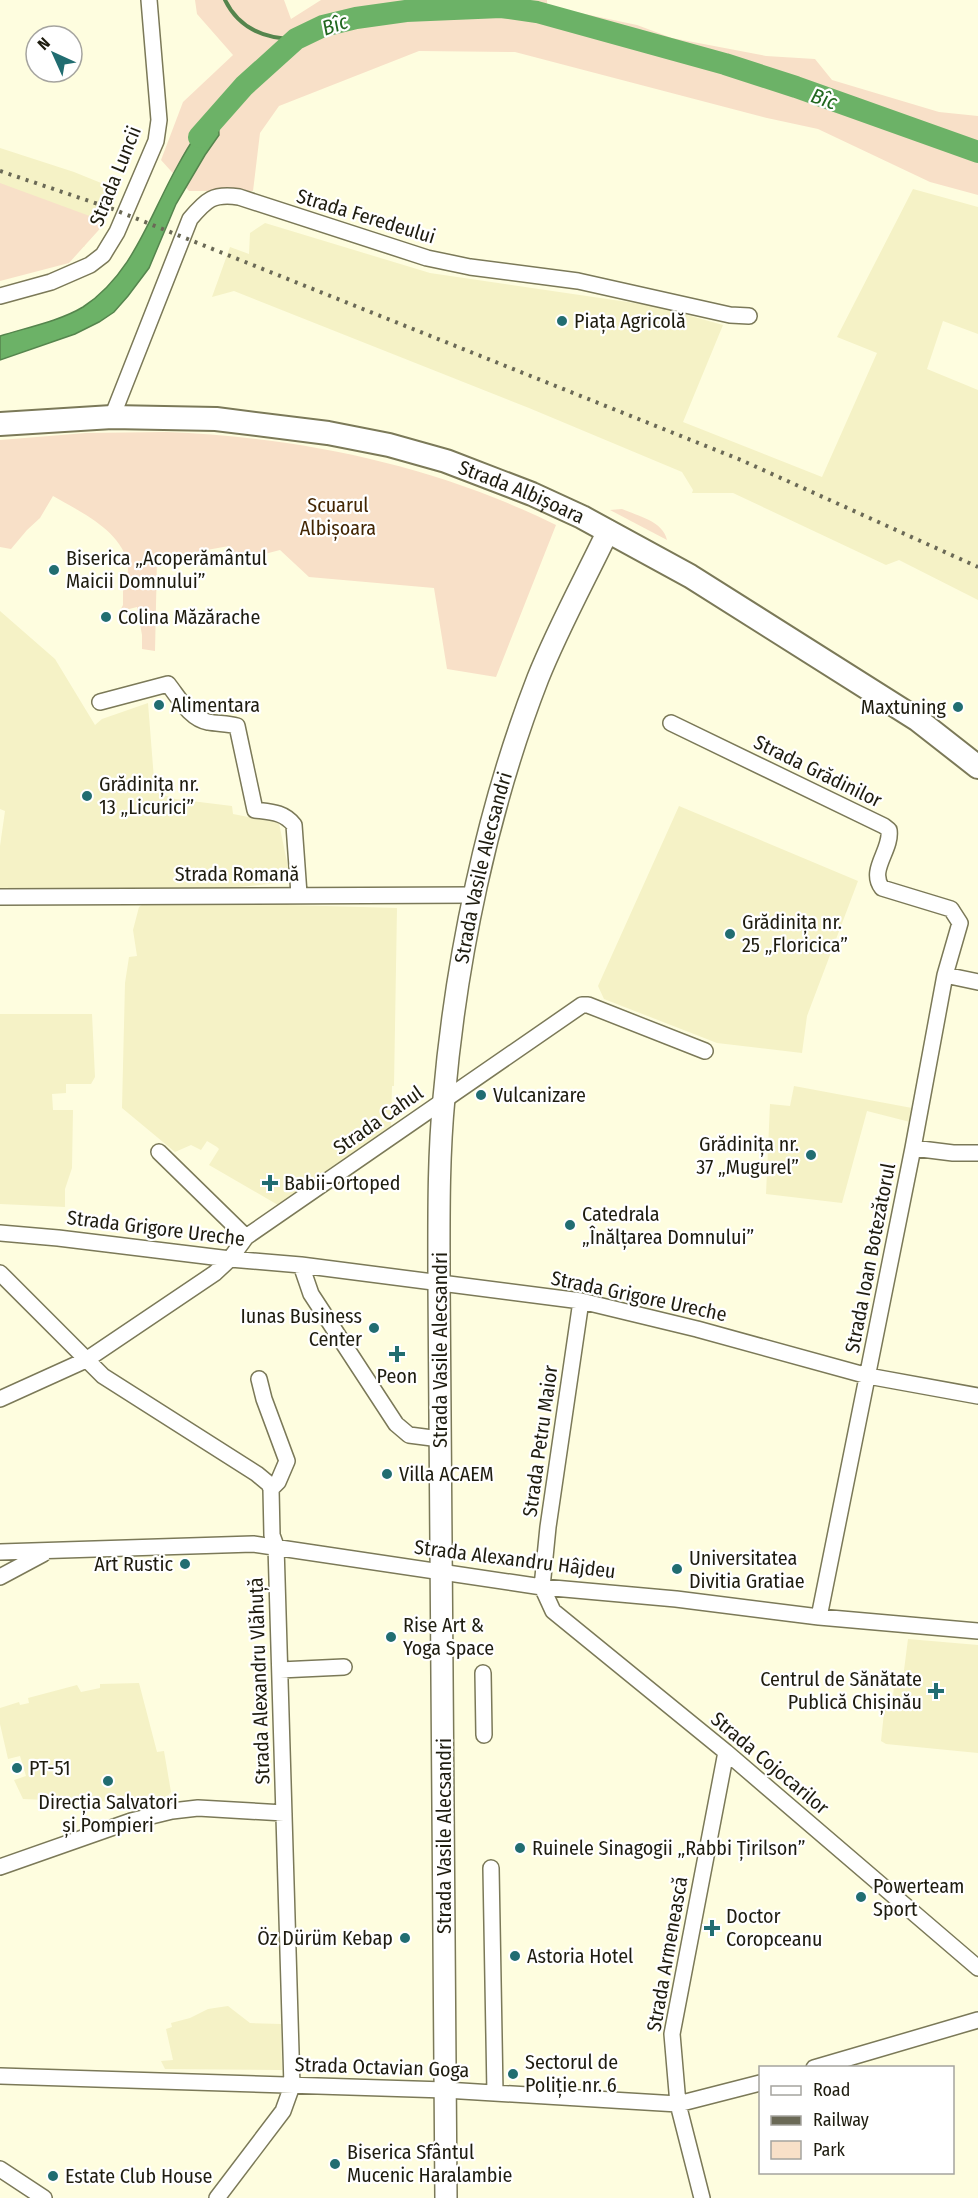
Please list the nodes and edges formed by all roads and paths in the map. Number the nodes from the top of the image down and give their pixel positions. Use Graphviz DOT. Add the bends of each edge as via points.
graph roads {
  1 [pos="149,0"];
  2 [pos="0,296"];
  3 [pos="749,316"];
  4 [pos="112,417"];
  5 [pos="0,424"];
  6 [pos="609,531"];
  7 [pos="100,702"];
  8 [pos="671,723"];
  9 [pos="978,766"];
  10 [pos="299,894"];
  11 [pos="475,895"];
  12 [pos="0,897"];
  13 [pos="951,909"];
  14 [pos="945,975"];
  15 [pos="978,982"];
  16 [pos="705,1051"];
  17 [pos="444,1100"];
  18 [pos="913,1148"];
  19 [pos="159,1152"];
  20 [pos="978,1153"];
  21 [pos="0,1233"];
  22 [pos="246,1237"];
  23 [pos="230,1259"];
  24 [pos="301,1265"];
  25 [pos="0,1273"];
  26 [pos="439,1284"];
  27 [pos="581,1301"];
  28 [pos="86,1360"];
  29 [pos="868,1377"];
  30 [pos="260,1379"];
  31 [pos="978,1396"];
  32 [pos="0,1399"];
  33 [pos="440,1439"];
  34 [pos="271,1489"];
  35 [pos="276,1546"];
  36 [pos="0,1552"];
  37 [pos="46,1552"];
  38 [pos="442,1572"];
  39 [pos="0,1577"];
  40 [pos="542,1587"];
  41 [pos="819,1617"];
  42 [pos="978,1631"];
  43 [pos="344,1667"];
  44 [pos="280,1670"];
  45 [pos="483,1673"];
  46 [pos="484,1735"];
  47 [pos="726,1752"];
  48 [pos="284,1813"];
  49 [pos="0,1867"];
  50 [pos="491,1868"];
  51 [pos="978,1968"];
  52 [pos="978,2020"];
  53 [pos="817,2066"];
  54 [pos="0,2076"];
  55 [pos="759,2083"];
  56 [pos="292,2086"];
  57 [pos="445,2090"];
  58 [pos="495,2093"];
  59 [pos="678,2104"];
  60 [pos="0,2169"];
  61 [pos="44,2198"];
  62 [pos="217,2198"];
  63 [pos="446,2198"];
  64 [pos="702,2198"];
  1 -- 2 [label="street, Strada Luncii" via="158,130 117,232 103,255 90,265 51,282"];
  3 -- 4 [label="street, Strada Feredeului" via="578,282 427,258 223,194 202,204 190,219"];
  4 -- 5 [label="main road, Strada Albișoara"];
  4 -- 6 [label="main road, Strada Albișoara" via="216,419 388,445 446,461 524,491"];
  6 -- 9 [label="main road, Strada Albișoara" via="690,576 918,720"];
  6 -- 11 [label="main road, Strada Vasile Alecsandri" via="531,697 505,776"];
  7 -- 10 [label="street" via="168,684 200,719 237,726 255,810 281,813 294,825"];
  8 -- 13 [label="street, Strada Grădinilor" via="884,826 890,836 877,873 882,888"];
  10 -- 11 [label="street, Strada Romană"];
  10 -- 12 [label="street, Strada Romană"];
  11 -- 17 [label="main road, Strada Vasile Alecsandri" via="458,983"];
  13 -- 14 [label="street, Strada Ioan Botezătorul" via="960,923"];
  14 -- 15 [label="street"];
  14 -- 18 [label="street, Strada Ioan Botezătorul"];
  16 -- 17 [label="street, Strada Cahul" via="582,1005"];
  17 -- 22 [label="street, Strada Cahul"];
  17 -- 26 [label="main road, Strada Vasile Alecsandri"];
  18 -- 20 [label="street"];
  18 -- 29 [label="street, Strada Ioan Botezătorul"];
  19 -- 22 [label="street"];
  21 -- 23 [label="street, Strada Grigore Ureche"];
  22 -- 23 [label="street, Strada Cahul"];
  23 -- 24 [label="street, Strada Grigore Ureche"];
  23 -- 28 [label="street, Strada Cahul"];
  24 -- 26 [label="street, Strada Grigore Ureche"];
  24 -- 33 [label="street" via="311,1294 396,1424 409,1435"];
  25 -- 28 [label="street"];
  26 -- 27 [label="street, Strada Grigore Ureche"];
  26 -- 33 [label="main road, Strada Vasile Alecsandri"];
  27 -- 29 [label="street, Strada Grigore Ureche"];
  27 -- 40 [label="street, Strada Petru Maior"];
  28 -- 32 [label="street, Strada Cahul"];
  28 -- 34 [label="street" via="103,1376 257,1474"];
  29 -- 31 [label="street, Strada Grigore Ureche"];
  29 -- 41 [label="street, Strada Ioan Botezătorul"];
  30 -- 34 [label="street" via="287,1461"];
  33 -- 38 [label="main road, Strada Vasile Alecsandri"];
  34 -- 35 [label="street, Strada Alexandru Vlăhuță" via="272,1535"];
  35 -- 37 [label="street, Strada Alexandru Hâjdeu"];
  35 -- 38 [label="street, Strada Alexandru Hâjdeu"];
  35 -- 44 [label="street, Strada Alexandru Vlăhuță"];
  36 -- 37 [label="street, Strada Alexandru Hâjdeu"];
  37 -- 39 [label="street, Strada Alexandru Hâjdeu"];
  38 -- 40 [label="street, Strada Alexandru Hâjdeu"];
  38 -- 57 [label="main road, Strada Vasile Alecsandri"];
  40 -- 41 [label="street, Strada Alexandru Hâjdeu"];
  40 -- 47 [label="street, Strada Cojocarilor" via="553,1611"];
  41 -- 42 [label="street, Strada Alexandru Hâjdeu"];
  43 -- 44 [label="street"];
  44 -- 48 [label="street, Strada Alexandru Vlăhuță"];
  45 -- 46 [label="street"];
  47 -- 51 [label="street, Strada Cojocarilor"];
  47 -- 59 [label="street, Strada Armenească" via="672,2034"];
  48 -- 49 [label="street" via="198,1808 172,1811 131,1821"];
  48 -- 56 [label="street, Strada Alexandru Vlăhuță"];
  50 -- 58 [label="street"];
  52 -- 53 [label="street"];
  54 -- 56 [label="street, Strada Octavian Goga"];
  55 -- 59 [label="street, Strada Octavian Goga"];
  56 -- 57 [label="street, Strada Octavian Goga"];
  56 -- 62 [label="street, Strada Alexandru Vlăhuță" via="278,2119"];
  57 -- 58 [label="street, Strada Octavian Goga"];
  57 -- 63 [label="main road, Strada Vasile Alecsandri"];
  58 -- 59 [label="street, Strada Octavian Goga"];
  59 -- 64 [label="street, Strada Armenească"];
  60 -- 61 [label="street"];
}
